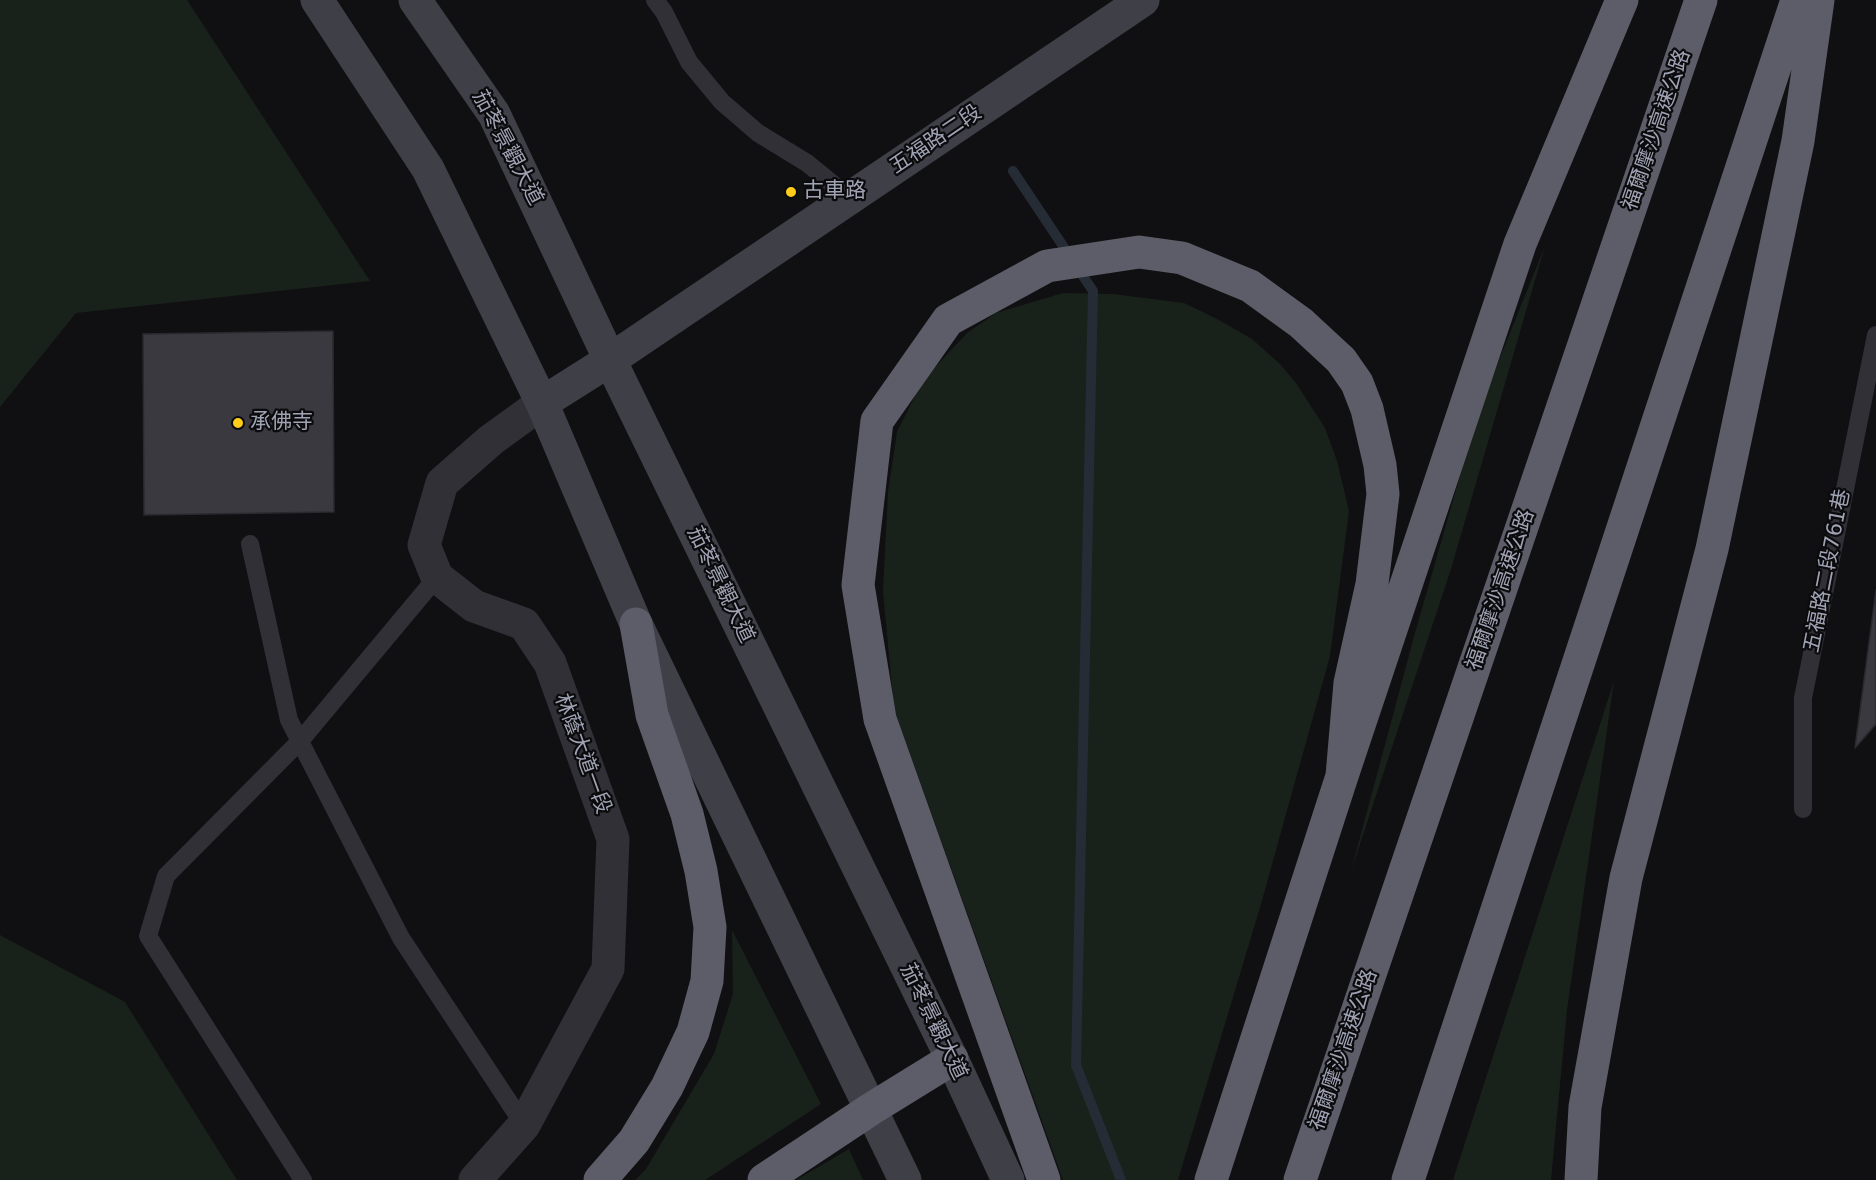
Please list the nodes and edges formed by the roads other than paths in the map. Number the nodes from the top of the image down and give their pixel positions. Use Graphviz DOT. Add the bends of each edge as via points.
graph roads {
  1 [pos="317,0"];
  2 [pos="415,0"];
  3 [pos="655,0"];
  4 [pos="1143,0"];
  5 [pos="1622,0"];
  6 [pos="1701,0"];
  7 [pos="1797,0"];
  8 [pos="1818,0"];
  9 [pos="850,198"];
  10 [pos="1876,335"];
  11 [pos="610,360"];
  12 [pos="542,403"];
  13 [pos="250,544"];
  14 [pos="437,577"];
  15 [pos="636,624"];
  16 [pos="300,741"];
  17 [pos="1342,776"];
  18 [pos="1803,809"];
  19 [pos="952,1059"];
  20 [pos="871,1109"];
  21 [pos="524,1125"];
  22 [pos="303,1180"];
  23 [pos="476,1180"];
  24 [pos="600,1180"];
  25 [pos="764,1180"];
  26 [pos="905,1180"];
  27 [pos="1008,1180"];
  28 [pos="1044,1180"];
  29 [pos="1210,1180"];
  30 [pos="1300,1180"];
  31 [pos="1408,1180"];
  32 [pos="1581,1180"];
  1 -- 12 [label="main road" via="428,169"];
  2 -- 11 [label="main road, 茄苳景觀大道" via="494,114"];
  3 -- 9 [label="lane" via="689,62 722,102 758,134 807,163"];
  4 -- 9 [label="main road, 五福路二段"];
  5 -- 17 [label="highway" via="1520,244"];
  6 -- 30 [label="highway, 福爾摩沙高速公路"];
  7 -- 31 [label="highway"];
  8 -- 32 [label="highway" via="1798,141 1713,549 1626,878 1585,1107"];
  9 -- 11 [label="main road, 五福路二段"];
  10 -- 18 [label="lane, 五福路二段761巷" via="1803,698"];
  11 -- 12 [label="main road, 五福路二段"];
  11 -- 19 [label="main road, 茄苳景觀大道"];
  12 -- 14 [label="street, 林蔭大道一段" via="442,483 424,545"];
  12 -- 15 [label="main road"];
  13 -- 16 [label="lane" via="289,720"];
  14 -- 16 [label="lane"];
  14 -- 21 [label="street, 林蔭大道一段" via="474,606 524,624 550,663 613,839 608,969"];
  15 -- 20 [label="main road"];
  15 -- 24 [label="highway" via="652,716 687,814 701,871 710,927 707,981 693,1032 666,1087 633,1141"];
  16 -- 21 [label="lane" via="401,938"];
  16 -- 22 [label="lane" via="166,876 148,936"];
  17 -- 28 [label="highway" via="1350,683 1372,584 1383,494 1375,435 1357,383 1341,360 1250,286 1182,258 1139,252 1047,266 948,321 877,422 858,585 879,719"];
  17 -- 29 [label="highway"];
  19 -- 20 [label="highway"];
  19 -- 27 [label="main road, 茄苳景觀大道"];
  20 -- 25 [label="highway"];
  20 -- 26 [label="main road"];
  21 -- 23 [label="street, 林蔭大道一段"];
}
